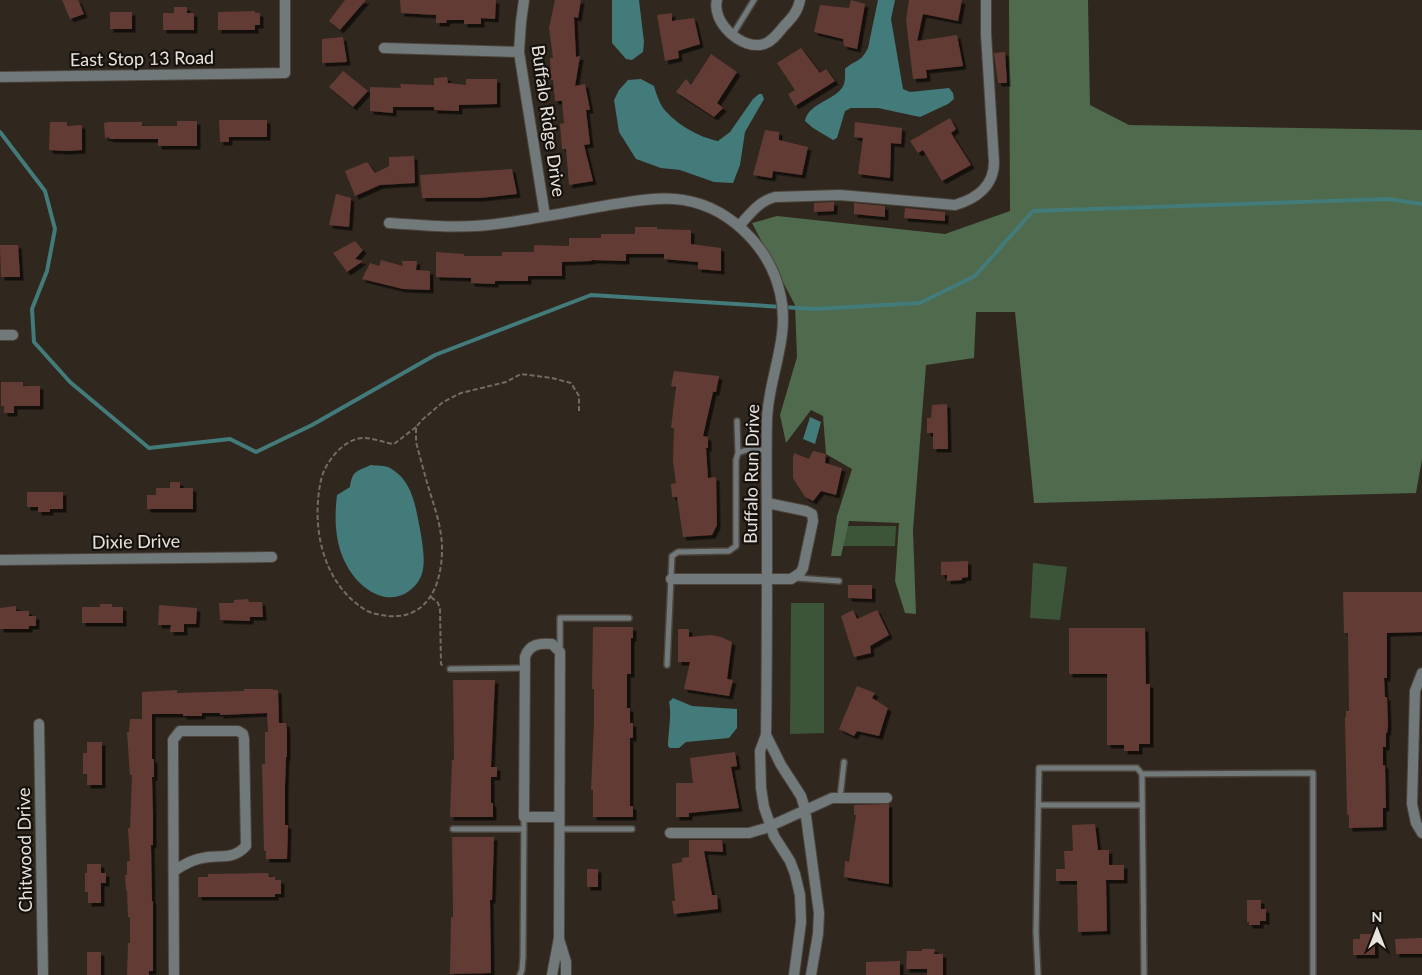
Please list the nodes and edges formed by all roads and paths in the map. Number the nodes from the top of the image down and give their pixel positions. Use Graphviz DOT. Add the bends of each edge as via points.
graph roads {
  1 [pos="285,0"];
  2 [pos="524,0"];
  3 [pos="717,0"];
  4 [pos="754,0"];
  5 [pos="800,0"];
  6 [pos="986,0"];
  7 [pos="733,34"];
  8 [pos="384,48"];
  9 [pos="519,52"];
  10 [pos="0,77"];
  11 [pos="545,216"];
  12 [pos="389,224"];
  13 [pos="738,226"];
  14 [pos="0,335"];
  15 [pos="13,335"];
  16 [pos="580,413"];
  17 [pos="737,421"];
  18 [pos="416,427"];
  19 [pos="767,450"];
  20 [pos="738,453"];
  21 [pos="767,503"];
  22 [pos="272,557"];
  23 [pos="0,560"];
  24 [pos="793,578"];
  25 [pos="671,579"];
  26 [pos="767,579"];
  27 [pos="839,581"];
  28 [pos="431,597"];
  29 [pos="629,618"];
  30 [pos="560,652"];
  31 [pos="667,665"];
  32 [pos="524,668"];
  33 [pos="450,669"];
  34 [pos="1422,673"];
  35 [pos="40,724"];
  36 [pos="766,735"];
  37 [pos="844,762"];
  38 [pos="1142,774"];
  39 [pos="840,798"];
  40 [pos="887,798"];
  41 [pos="1142,804"];
  42 [pos="1039,806"];
  43 [pos="805,809"];
  44 [pos="524,817"];
  45 [pos="559,817"];
  46 [pos="770,826"];
  47 [pos="524,828"];
  48 [pos="453,829"];
  49 [pos="559,829"];
  50 [pos="632,829"];
  51 [pos="670,833"];
  52 [pos="1422,833"];
  53 [pos="174,871"];
  54 [pos="559,938"];
  55 [pos="43,975"];
  56 [pos="174,975"];
  57 [pos="520,975"];
  58 [pos="552,975"];
  59 [pos="566,975"];
  60 [pos="794,975"];
  61 [pos="810,975"];
  62 [pos="1038,975"];
  63 [pos="1144,975"];
  64 [pos="1313,975"];
  1 -- 10 [label="street, East Stop 13 Road" via="285,73"];
  2 -- 9 [label="street, Buffalo Ridge Drive"];
  3 -- 7 [label="street" via="718,18"];
  4 -- 7 [label="lane"];
  5 -- 7 [label="street" via="795,15 774,39 760,45 749,44"];
  6 -- 13 [label="street" via="994,167 988,184 980,193 955,205 840,195 775,197 755,207"];
  8 -- 9 [label="street"];
  9 -- 11 [label="street, Buffalo Ridge Drive"];
  11 -- 12 [label="street, Buffalo Run Drive" via="472,227"];
  11 -- 13 [label="street, Buffalo Run Drive" via="647,199 675,198 705,206"];
  13 -- 19 [label="street, Buffalo Run Drive" via="757,245 769,264 783,310 782,344 767,410"];
  14 -- 15 [label="street"];
  16 -- 18 [label="path" via="579,396 571,383 521,374 506,382 461,393 444,402"];
  17 -- 20 [label="lane"];
  18 -- 28 [label="path" via="416,442 442,534 441,566"];
  18 -- 28 [label="path" via="394,444 366,438 344,445 323,473 317,504 319,533 322,551 338,584 366,611 400,617 421,608"];
  19 -- 20 [label="lane"];
  19 -- 21 [label="street, Buffalo Run Drive"];
  20 -- 25 [label="lane" via="735,548 730,551 675,552 671,558"];
  21 -- 24 [label="street" via="806,511 812,516 803,568"];
  21 -- 26 [label="street, Buffalo Run Drive"];
  22 -- 23 [label="street, Dixie Drive"];
  24 -- 26 [label="street"];
  24 -- 27 [label="lane"];
  25 -- 26 [label="street"];
  25 -- 31 [label="lane"];
  26 -- 36 [label="street, Buffalo Run Drive"];
  28 -- 33 [label="path" via="440,609 441,664"];
  29 -- 30 [label="lane" via="560,618"];
  30 -- 32 [label="street" via="552,644 533,646 526,654"];
  30 -- 45 [label="street"];
  32 -- 33 [label="lane"];
  32 -- 44 [label="street"];
  34 -- 52 [label="street" via="1415,691 1412,804"];
  35 -- 55 [label="street, Chitwood Drive"];
  36 -- 43 [label="street, Buffalo Run Drive"];
  36 -- 46 [label="street, Buffalo Run Drive" via="760,751 761,788"];
  37 -- 39 [label="lane"];
  38 -- 41 [label="lane"];
  38 -- 42 [label="lane" via="1136,768 1039,768"];
  38 -- 64 [label="lane" via="1313,773"];
  39 -- 40 [label="street"];
  39 -- 43 [label="street"];
  41 -- 42 [label="lane"];
  41 -- 63 [label="lane"];
  42 -- 62 [label="lane"];
  43 -- 46 [label="street"];
  43 -- 61 [label="street, Buffalo Run Drive" via="819,913"];
  44 -- 45 [label="street"];
  44 -- 47 [label="lane"];
  45 -- 49 [label="street"];
  46 -- 51 [label="street" via="749,833"];
  46 -- 60 [label="street, Buffalo Run Drive" via="790,861 800,895 801,922"];
  47 -- 48 [label="lane"];
  47 -- 57 [label="lane" via="523,957"];
  49 -- 50 [label="lane"];
  49 -- 54 [label="street"];
  53 -- 53 [label="street" via="197,859 238,854 246,846 244,739 238,731 180,730 173,740"];
  53 -- 56 [label="street"];
  54 -- 58 [label="street"];
  54 -- 59 [label="street"];
}
